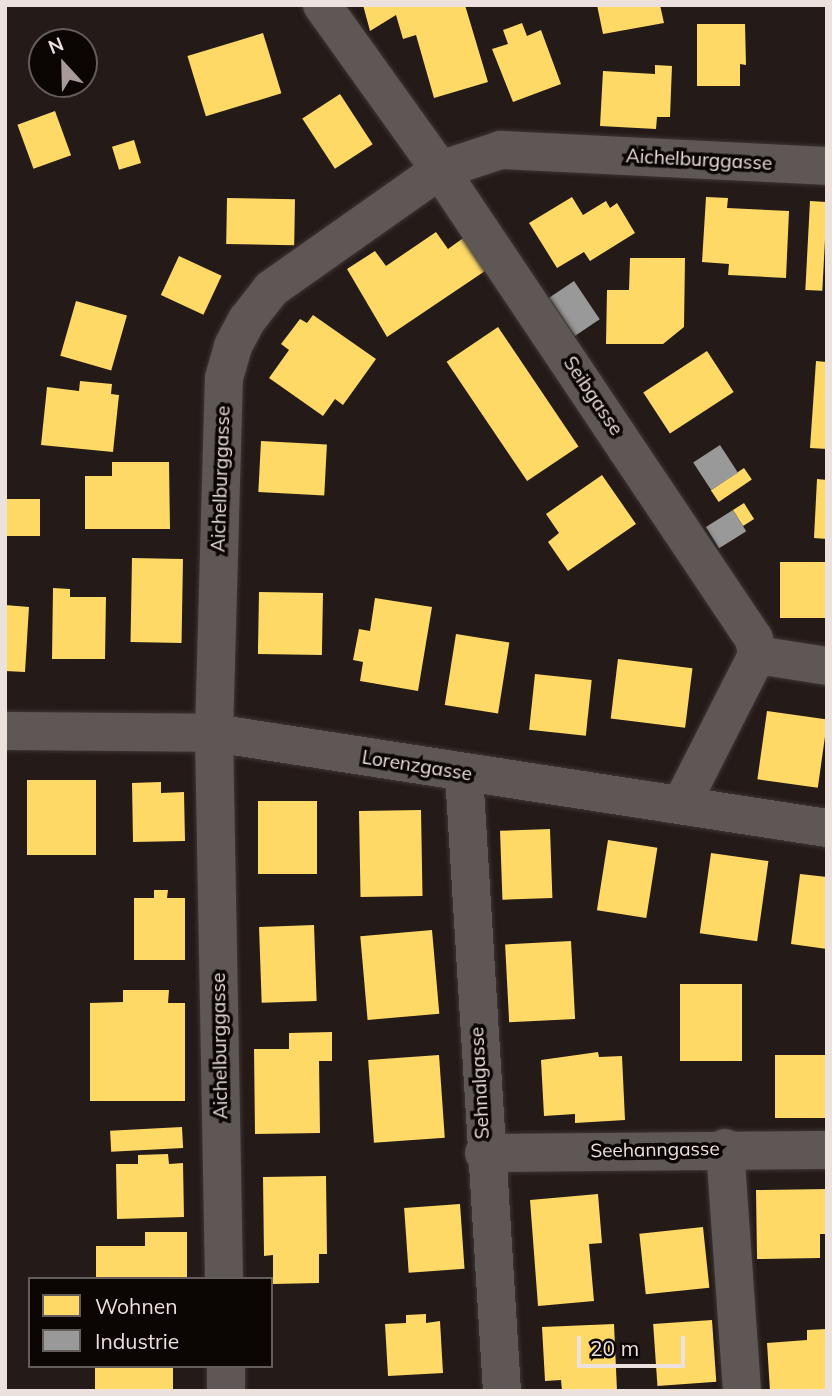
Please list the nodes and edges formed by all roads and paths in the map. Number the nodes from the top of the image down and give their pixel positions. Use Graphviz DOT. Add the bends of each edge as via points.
graph roads {
  1 [pos="322,5"];
  2 [pos="827,166"];
  3 [pos="440,170"];
  4 [pos="757,655"];
  5 [pos="827,666"];
  6 [pos="5,731"];
  7 [pos="214,733"];
  8 [pos="464,774"];
  9 [pos="681,805"];
  10 [pos="827,828"];
  11 [pos="725,1149"];
  12 [pos="827,1150"];
  13 [pos="484,1153"];
  14 [pos="224,1277"];
  15 [pos="226,1368"];
  16 [pos="226,1391"];
  17 [pos="502,1391"];
  18 [pos="742,1391"];
  1 -- 3 [label="street, Seibgasse"];
  2 -- 3 [label="street, Aichelburggasse" via="501,150"];
  3 -- 4 [label="street, Seibgasse" via="744,618"];
  3 -- 7 [label="street, Aichelburggasse" via="271,289 233,346 224,378"];
  4 -- 5 [label="street"];
  4 -- 9 [label="street"];
  6 -- 7 [label="street, Lorenzgasse"];
  7 -- 8 [label="street, Lorenzgasse"];
  7 -- 14 [label="street, Aichelburggasse"];
  8 -- 9 [label="street, Lorenzgasse"];
  8 -- 13 [label="street, Sehnalgasse"];
  9 -- 10 [label="street, Lorenzgasse"];
  11 -- 12 [label="street, Seehanngasse"];
  11 -- 13 [label="street, Seehanngasse"];
  11 -- 18 [label="street"];
  13 -- 17 [label="street, Sehnalgasse"];
  15 -- 16 [label="street"];
}
